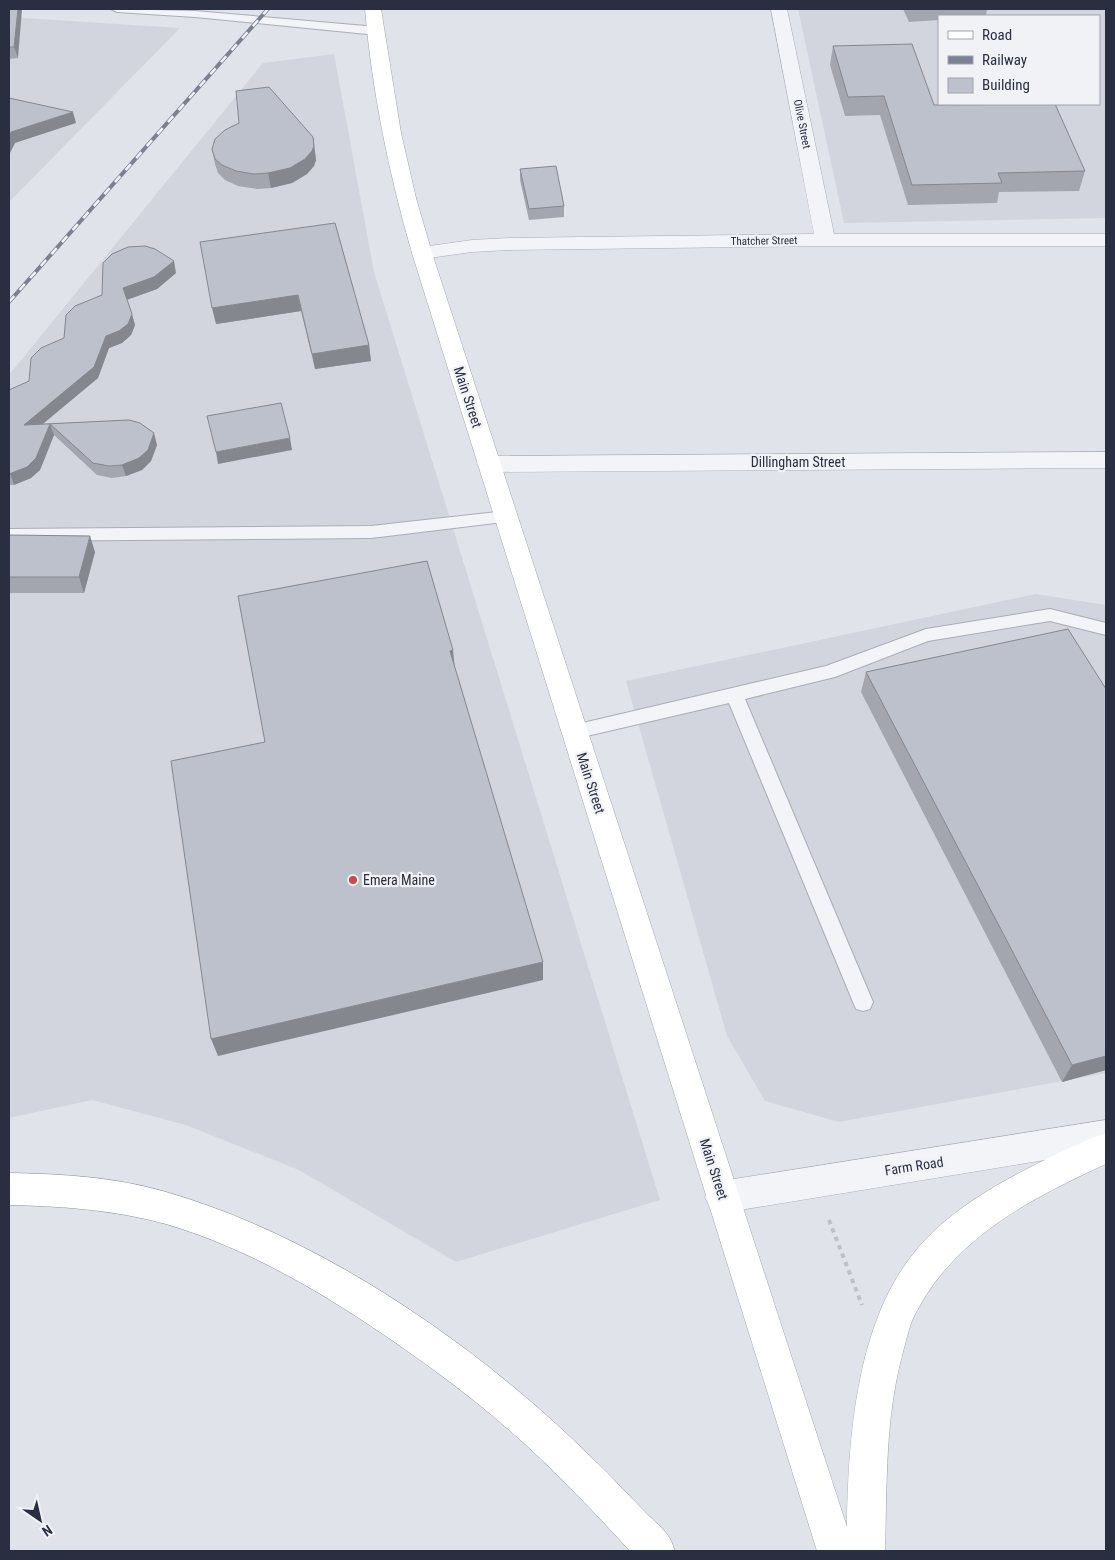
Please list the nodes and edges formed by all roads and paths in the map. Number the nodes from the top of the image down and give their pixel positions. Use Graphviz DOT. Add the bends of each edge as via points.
graph roads {
  1 [pos="117,9"];
  2 [pos="372,9"];
  3 [pos="779,9"];
  4 [pos="173,10"];
  5 [pos="197,11"];
  6 [pos="377,31"];
  7 [pos="825,240"];
  8 [pos="1106,240"];
  9 [pos="422,253"];
  10 [pos="1106,460"];
  11 [pos="489,464"];
  12 [pos="506,517"];
  13 [pos="9,535"];
  14 [pos="1106,629"];
  15 [pos="734,694"];
  16 [pos="574,732"];
  17 [pos="863,1002"];
  18 [pos="1106,1135"];
  19 [pos="1106,1148"];
  20 [pos="9,1189"];
  21 [pos="722,1197"];
  22 [pos="829,1220"];
  23 [pos="865,1315"];
  24 [pos="656,1551"];
  25 [pos="836,1551"];
  26 [pos="866,1551"];
  1 -- 4 [label="lane"];
  2 -- 6 [label="main road, Main Street"];
  3 -- 7 [label="street, Olive Street"];
  4 -- 5 [label="lane"];
  5 -- 6 [label="lane"];
  6 -- 9 [label="main road, Main Street" via="394,141"];
  7 -- 8 [label="street, Thatcher Street"];
  7 -- 9 [label="street, Thatcher Street" via="509,244"];
  9 -- 11 [label="main road, Main Street"];
  10 -- 11 [label="street, Dillingham Street"];
  11 -- 12 [label="main road, Main Street"];
  12 -- 13 [label="lane" via="371,532"];
  12 -- 16 [label="main road, Main Street"];
  14 -- 15 [label="lane" via="1050,615 926,635 829,672"];
  15 -- 16 [label="lane"];
  15 -- 17 [label="lane"];
  16 -- 21 [label="main road, Main Street"];
  18 -- 21 [label="street, Farm Road"];
  19 -- 26 [label="main road" via="980,1214 940,1250 908,1292 889,1338 876,1395 866,1504"];
  20 -- 24 [label="main road" via="76,1191 156,1206 232,1230 312,1269 404,1327 499,1398 568,1460"];
  21 -- 25 [label="main road, Main Street"];
  22 -- 23 [label="path"];
}
